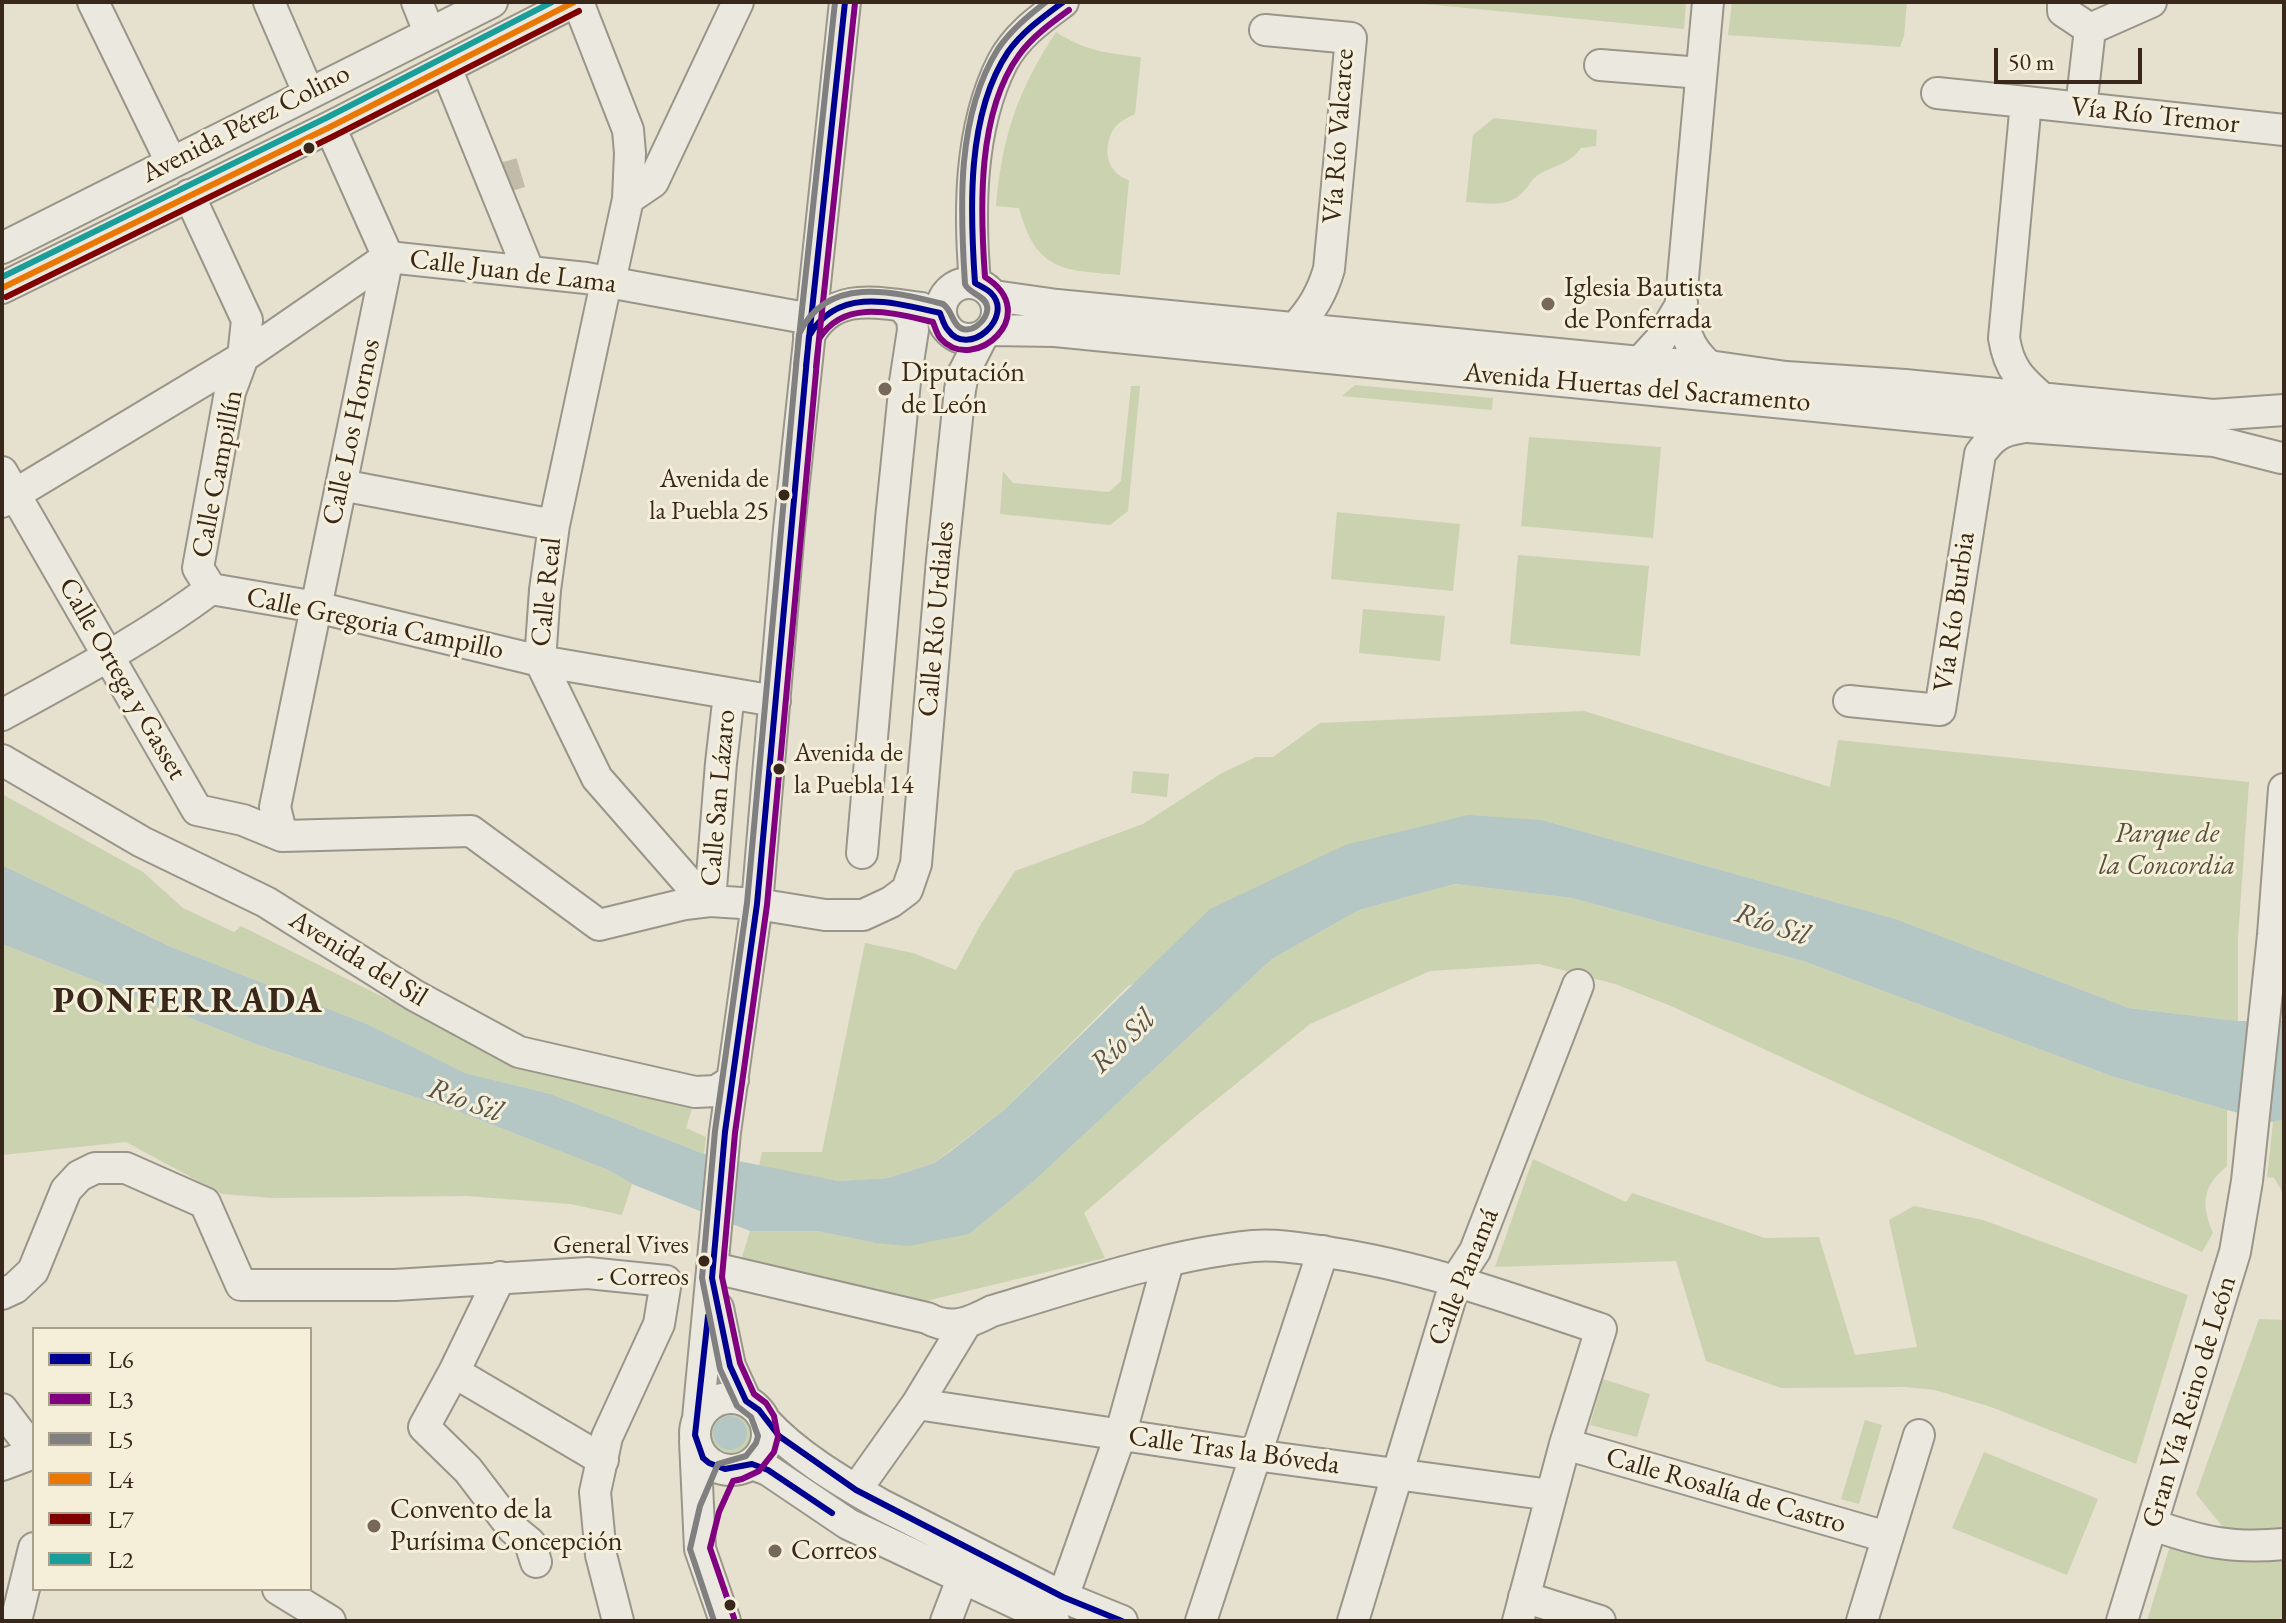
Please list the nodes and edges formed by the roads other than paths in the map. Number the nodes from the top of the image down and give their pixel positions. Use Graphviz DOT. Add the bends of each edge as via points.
graph roads {
  1 [pos="93,2"];
  2 [pos="269,2"];
  3 [pos="417,2"];
  4 [pos="492,2"];
  5 [pos="576,2"];
  6 [pos="738,2"];
  7 [pos="845,2"];
  8 [pos="1063,2"];
  9 [pos="1708,2"];
  10 [pos="2063,2"];
  11 [pos="2151,2"];
  12 [pos="449,21"];
  13 [pos="2090,29"];
  14 [pos="1265,30"];
  15 [pos="1600,65"];
  16 [pos="446,68"];
  17 [pos="1701,73"];
  18 [pos="308,92"];
  19 [pos="1937,93"];
  20 [pos="2026,102"];
  21 [pos="2081,108"];
  22 [pos="330,127"];
  23 [pos="2284,130"];
  24 [pos="171,162"];
  25 [pos="189,195"];
  26 [pos="628,199"];
  27 [pos="2,248"];
  28 [pos="388,257"];
  29 [pos="1329,269"];
  30 [pos="529,272"];
  31 [pos="609,282"];
  32 [pos="2,288"];
  33 [pos="984,290"];
  34 [pos="1682,303"];
  35 [pos="930,308"];
  36 [pos="810,321"];
  37 [pos="1295,328"];
  38 [pos="987,333"];
  39 [pos="1353,334"];
  40 [pos="2004,338"];
  41 [pos="243,357"];
  42 [pos="1640,362"];
  43 [pos="1709,366"];
  44 [pos="1962,392"];
  45 [pos="2043,399"];
  46 [pos="2284,410"];
  47 [pos="1929,416"];
  48 [pos="2284,418"];
  49 [pos="2028,427"];
  50 [pos="2282,460"];
  51 [pos="1977,472"];
  52 [pos="341,485"];
  53 [pos="6,489"];
  54 [pos="554,525"];
  55 [pos="211,589"];
  56 [pos="316,607"];
  57 [pos="109,656"];
  58 [pos="540,661"];
  59 [pos="729,694"];
  60 [pos="775,701"];
  61 [pos="1849,701"];
  62 [pos="2,715"];
  63 [pos="2,760"];
  64 [pos="2284,789"];
  65 [pos="278,821"];
  66 [pos="862,853"];
  67 [pos="710,901"];
  68 [pos="757,904"];
  69 [pos="750,959"];
  70 [pos="1578,985"];
  71 [pos="733,1080"];
  72 [pos="1323,1251"];
  73 [pos="1168,1262"];
  74 [pos="713,1271"];
  75 [pos="500,1277"];
  76 [pos="1456,1280"];
  77 [pos="2,1294"];
  78 [pos="663,1300"];
  79 [pos="965,1325"];
  80 [pos="704,1356"];
  81 [pos="454,1372"];
  82 [pos="917,1404"];
  83 [pos="2,1409"];
  84 [pos="756,1411"];
  85 [pos="697,1428"];
  86 [pos="1919,1435"];
  87 [pos="1120,1436"];
  88 [pos="1565,1444"];
  89 [pos="32,1449"];
  90 [pos="32,1453"];
  91 [pos="1255,1455"];
  92 [pos="603,1460"];
  93 [pos="2,1465"];
  94 [pos="739,1468"];
  95 [pos="1396,1473"];
  96 [pos="856,1490"];
  97 [pos="1551,1495"];
  98 [pos="2153,1525"];
  99 [pos="1887,1537"];
  100 [pos="2284,1544"];
  101 [pos="700,1549"];
  102 [pos="32,1556"];
  103 [pos="536,1562"];
  104 [pos="950,1562"];
  105 [pos="995,1579"];
  106 [pos="281,1591"];
  107 [pos="1058,1609"];
  108 [pos="1521,1609"];
  109 [pos="16,1621"];
  110 [pos="330,1621"];
  111 [pos="618,1621"];
  112 [pos="725,1621"];
  113 [pos="946,1621"];
  114 [pos="1122,1621"];
  115 [pos="1201,1621"];
  116 [pos="1353,1621"];
  117 [pos="1600,1621"];
  118 [pos="1862,1621"];
  119 [pos="2122,1621"];
  1 -- 24 [label="street"];
  2 -- 18 [label="street"];
  3 -- 12 [label="street"];
  4 -- 12 [label="street, Avenida Pérez Colino"];
  5 -- 16 [label="street, Avenida Pérez Colino"];
  5 -- 26 [label="street, Calle Real" via="628,130"];
  6 -- 26 [label="street" via="653,182"];
  7 -- 36 [label="street"];
  8 -- 33 [label="street" via="1034,23 1002,63 983,116 972,210"];
  9 -- 17 [label="street"];
  10 -- 13 [label="street" via="2063,11"];
  11 -- 13 [label="street"];
  12 -- 18 [label="street, Avenida Pérez Colino"];
  13 -- 21 [label="street"];
  14 -- 29 [label="street, Vía Río Valcarce" via="1351,38"];
  15 -- 17 [label="street"];
  16 -- 22 [label="street, Avenida Pérez Colino"];
  16 -- 30 [label="street"];
  17 -- 34 [label="street"];
  18 -- 24 [label="street, Avenida Pérez Colino"];
  19 -- 20 [label="street, Vía Río Tremor"];
  20 -- 21 [label="street, Vía Río Tremor"];
  20 -- 40 [label="street"];
  21 -- 23 [label="street, Vía Río Tremor"];
  22 -- 25 [label="street, Avenida Pérez Colino"];
  22 -- 28 [label="street"];
  24 -- 27 [label="street, Avenida Pérez Colino"];
  25 -- 32 [label="street, Avenida Pérez Colino"];
  25 -- 41 [label="street, Calle Campillín" via="243,306"];
  26 -- 31 [label="street, Calle Real"];
  28 -- 30 [label="street, Calle Juan de Lama"];
  28 -- 41 [label="street, Calle Juan de Lama"];
  28 -- 52 [label="street, Calle Los Hornos"];
  29 -- 37 [label="street, Vía Río Valcarce" via="1312,310"];
  29 -- 39 [label="street, Vía Río Valcarce" via="1335,302"];
  30 -- 31 [label="street, Calle Juan de Lama"];
  31 -- 36 [label="street, Calle Juan de Lama"];
  31 -- 54 [label="street, Calle Real"];
  33 -- 35 [label="street" via="960,284"];
  33 -- 37 [label="street, Avenida Huertas del Sacramento" via="1057,305"];
  33 -- 38 [label="street" via="998,313"];
  34 -- 42 [label="street"];
  34 -- 43 [label="street" via="1688,341"];
  35 -- 36 [label="street" via="862,303 836,306 814,327"];
  35 -- 36 [label="street" via="921,296 835,291 823,296"];
  35 -- 38 [label="street" via="956,337 971,340"];
  35 -- 66 [label="street, Calle Río Urdiales" via="909,348"];
  36 -- 60 [label="street"];
  37 -- 39 [label="street, Avenida Huertas del Sacramento"];
  38 -- 47 [label="street, Avenida Huertas del Sacramento" via="1055,331"];
  38 -- 68 [label="street, Calle Río Urdiales" via="963,374 960,390 916,864 907,890 863,915"];
  39 -- 42 [label="street, Avenida Huertas del Sacramento"];
  40 -- 44 [label="street" via="1981,376"];
  40 -- 45 [label="street" via="2007,358 2019,377"];
  41 -- 53 [label="street, Calle Juan de Lama"];
  41 -- 55 [label="street, Calle Campillín" via="230,392 198,568"];
  42 -- 43 [label="street, Avenida Huertas del Sacramento"];
  43 -- 44 [label="street, Avenida Huertas del Sacramento"];
  44 -- 45 [label="street, Avenida Huertas del Sacramento"];
  45 -- 46 [label="street, Avenida Huertas del Sacramento" via="2213,415"];
  47 -- 49 [label="street, Avenida Huertas del Sacramento"];
  47 -- 51 [label="street" via="1948,432"];
  48 -- 50 [label="street" via="2277,440"];
  49 -- 50 [label="street, Avenida Huertas del Sacramento" via="2214,441"];
  49 -- 51 [label="street, Vía Río Burbia" via="1992,437 1980,454"];
  51 -- 61 [label="street, Vía Río Burbia" via="1940,710"];
  52 -- 54 [label="street"];
  52 -- 56 [label="street, Calle Los Hornos"];
  53 -- 57 [label="street, Calle Ortega y Gasset"];
  54 -- 58 [label="street, Calle Real"];
  55 -- 56 [label="street, Calle Gregoria Campillo"];
  55 -- 57 [label="street"];
  56 -- 58 [label="street, Calle Gregoria Campillo"];
  56 -- 65 [label="street, Calle Los Hornos"];
  57 -- 62 [label="street"];
  57 -- 65 [label="street, Calle Ortega y Gasset" via="197,810"];
  58 -- 59 [label="street, Calle Gregoria Campillo"];
  58 -- 67 [label="street, Calle Real" via="597,778"];
  59 -- 60 [label="street, Calle Gregoria Campillo"];
  59 -- 67 [label="street, Calle San Lázaro"];
  60 -- 68 [label="street"];
  63 -- 71 [label="street, Avenida del Sil" via="142,842 266,902 414,995 519,1052 695,1092 716,1091"];
  64 -- 98 [label="street, Gran Vía Reino de León" via="2247,1181 2235,1252"];
  65 -- 67 [label="street" via="471,831 599,925"];
  67 -- 68 [label="street"];
  67 -- 69 [label="street, Calle Real"];
  68 -- 69 [label="street"];
  69 -- 71 [label="street"];
  70 -- 76 [label="street, Calle Panamá" via="1475,1251"];
  71 -- 74 [label="street"];
  72 -- 73 [label="street" via="1253,1246"];
  72 -- 76 [label="street"];
  72 -- 91 [label="street"];
  73 -- 79 [label="street" via="992,1311"];
  73 -- 87 [label="street"];
  74 -- 78 [label="street" via="698,1297"];
  74 -- 79 [label="street" via="941,1325"];
  74 -- 80 [label="street"];
  74 -- 84 [label="street" via="730,1366"];
  75 -- 77 [label="street" via="383,1285 241,1285 205,1203 126,1168 95,1168 66,1190 33,1271"];
  75 -- 78 [label="street" via="588,1273"];
  75 -- 81 [label="street"];
  76 -- 88 [label="street" via="1601,1329"];
  76 -- 95 [label="street, Calle Panamá"];
  78 -- 80 [label="street"];
  78 -- 92 [label="street" via="607,1437"];
  79 -- 82 [label="street"];
  80 -- 85 [label="street"];
  81 -- 92 [label="street"];
  81 -- 103 [label="street" via="424,1427 530,1543"];
  82 -- 87 [label="street, Calle Tras la Bóveda"];
  82 -- 96 [label="street"];
  83 -- 89 [label="street"];
  84 -- 85 [label="street" via="736,1398 716,1401"];
  84 -- 94 [label="street" via="768,1436 765,1448"];
  84 -- 96 [label="street" via="779,1436"];
  85 -- 94 [label="street" via="704,1459 711,1465"];
  85 -- 101 [label="street"];
  86 -- 99 [label="street"];
  87 -- 91 [label="street, Calle Tras la Bóveda"];
  87 -- 107 [label="street"];
  88 -- 97 [label="street"];
  88 -- 99 [label="street, Calle Rosalía de Castro"];
  90 -- 93 [label="street"];
  91 -- 95 [label="street, Calle Tras la Bóveda"];
  91 -- 115 [label="street"];
  92 -- 111 [label="street" via="595,1492 596,1519"];
  94 -- 101 [label="street" via="709,1509"];
  94 -- 104 [label="street" via="768,1470 848,1524"];
  95 -- 97 [label="street, Calle Tras la Bóveda"];
  95 -- 116 [label="street, Calle Panamá"];
  96 -- 104 [label="street"];
  97 -- 108 [label="street"];
  98 -- 100 [label="street" via="2230,1547"];
  98 -- 119 [label="street, Gran Vía Reino de León"];
  99 -- 118 [label="street"];
  101 -- 112 [label="street"];
  102 -- 109 [label="street"];
  104 -- 105 [label="street"];
  104 -- 105 [label="street"];
  104 -- 113 [label="street"];
  105 -- 107 [label="street"];
  106 -- 110 [label="street"];
  107 -- 114 [label="street"];
  108 -- 117 [label="street"];
}
